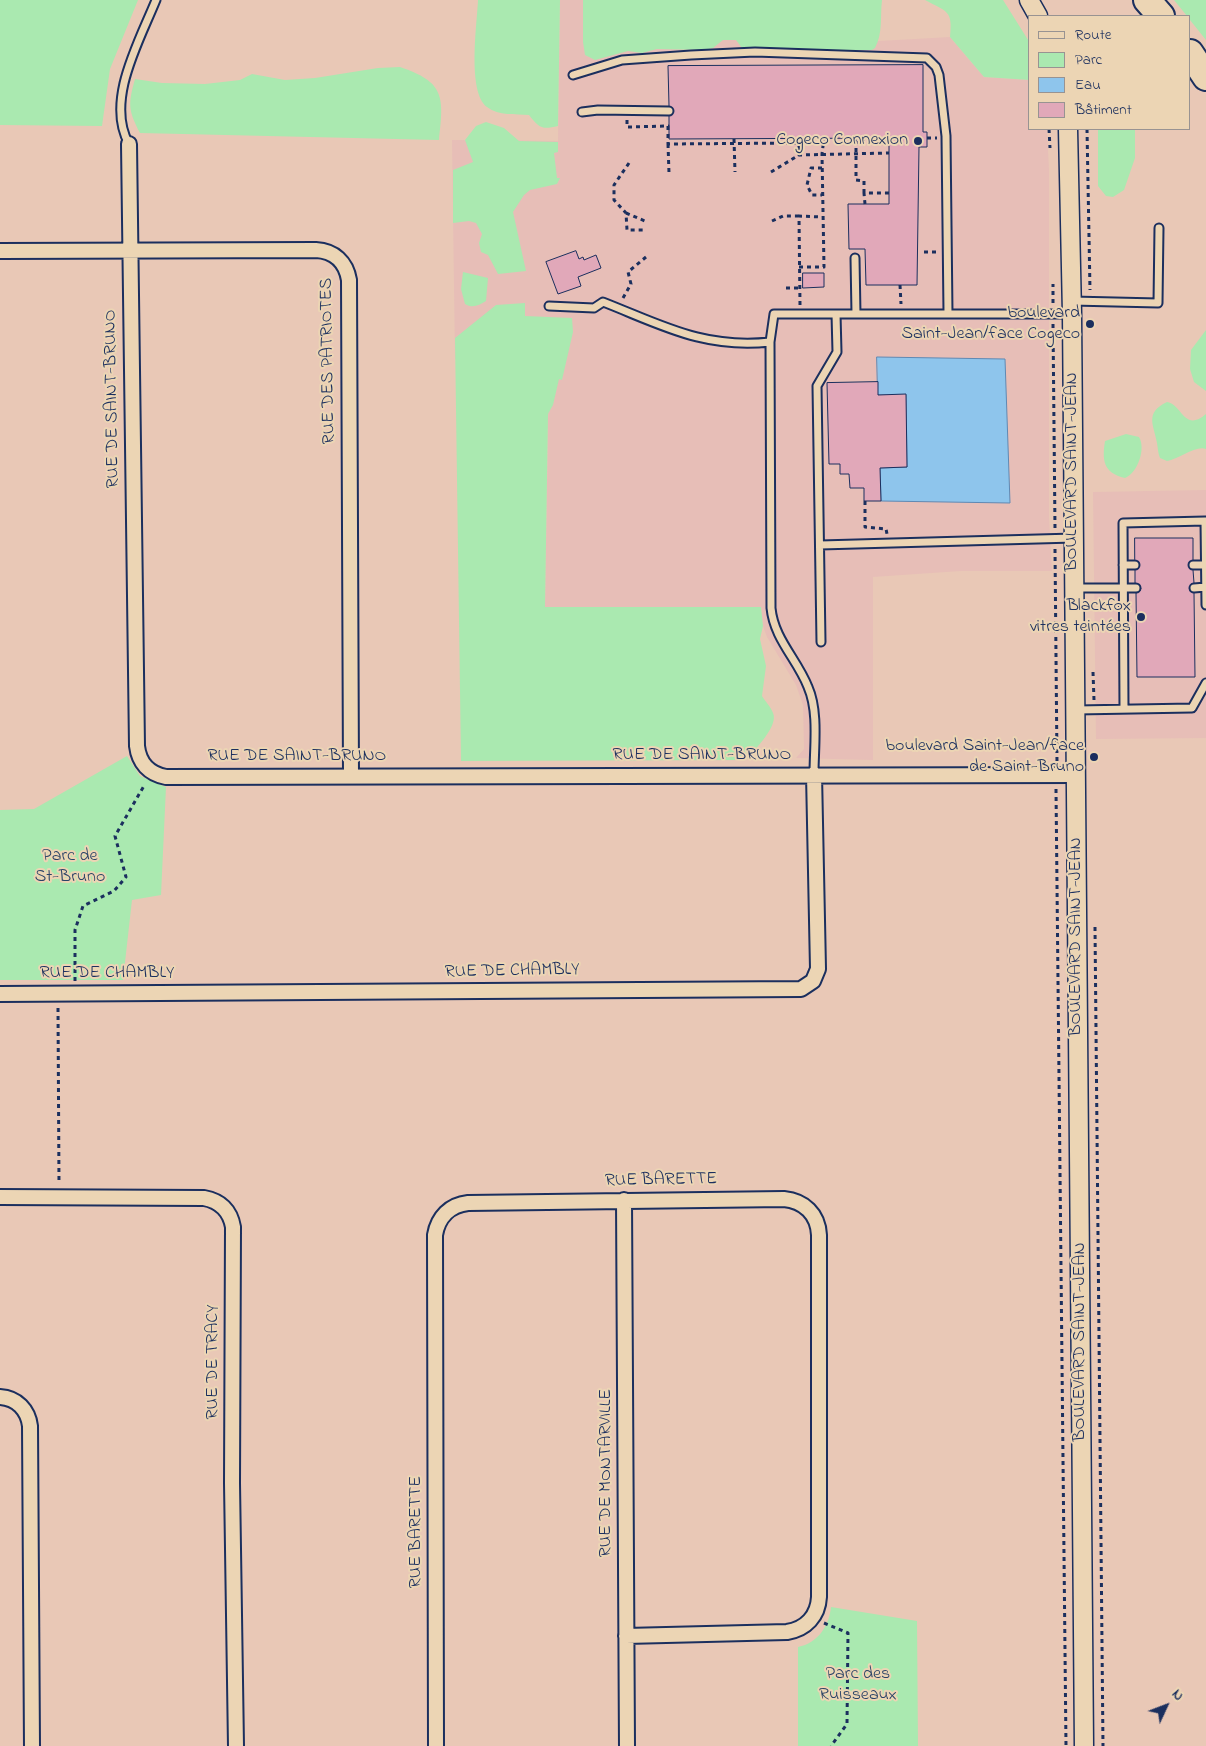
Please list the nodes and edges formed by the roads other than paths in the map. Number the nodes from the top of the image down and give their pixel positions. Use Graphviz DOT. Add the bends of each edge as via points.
graph roads {
  1 [pos="156,0"];
  2 [pos="1029,0"];
  3 [pos="1147,0"];
  4 [pos="1037,15"];
  5 [pos="1161,15"];
  6 [pos="1191,54"];
  7 [pos="573,75"];
  8 [pos="1206,77"];
  9 [pos="669,111"];
  10 [pos="582,112"];
  11 [pos="1068,130"];
  12 [pos="128,144"];
  13 [pos="1159,228"];
  14 [pos="129,250"];
  15 [pos="0,251"];
  16 [pos="855,258"];
  17 [pos="549,306"];
  18 [pos="1072,307"];
  19 [pos="948,313"];
  20 [pos="836,314"];
  21 [pos="856,314"];
  22 [pos="770,342"];
  23 [pos="1074,538"];
  24 [pos="820,545"];
  25 [pos="1123,565"];
  26 [pos="1135,565"];
  27 [pos="1193,565"];
  28 [pos="1205,565"];
  29 [pos="1206,587"];
  30 [pos="1074,588"];
  31 [pos="1123,588"];
  32 [pos="1136,588"];
  33 [pos="1194,588"];
  34 [pos="1206,605"];
  35 [pos="821,642"];
  36 [pos="1206,683"];
  37 [pos="1124,709"];
  38 [pos="1076,710"];
  39 [pos="814,774"];
  40 [pos="1076,775"];
  41 [pos="351,776"];
  42 [pos="0,994"];
  43 [pos="0,1197"];
  44 [pos="624,1200"];
  45 [pos="0,1397"];
  46 [pos="626,1636"];
  47 [pos="32,1746"];
  48 [pos="236,1746"];
  49 [pos="436,1746"];
  50 [pos="626,1746"];
  51 [pos="1084,1746"];
  1 -- 12 [label="lane" via="122,94 120,121"];
  2 -- 4 [label="street"];
  3 -- 5 [label="highway"];
  6 -- 8 [label="highway"];
  7 -- 19 [label="lane" via="622,60 690,55 755,52 927,58 939,75 946,136"];
  9 -- 10 [label="lane"];
  11 -- 18 [label="street, BOULEVARD SAINT-JEAN"];
  12 -- 14 [label="street, RUE DE SAINT-BRUNO"];
  13 -- 18 [label="lane" via="1158,303"];
  14 -- 15 [label="street, RUE DES PATRIOTES"];
  14 -- 41 [label="street, RUE DE SAINT-BRUNO" via="137,746 140,758 148,769 166,777"];
  14 -- 41 [label="street, RUE DES PATRIOTES" via="322,251 334,255 346,268 349,290"];
  16 -- 21 [label="lane"];
  17 -- 22 [label="lane" via="594,308 603,302 688,336 715,341"];
  18 -- 19 [label="lane"];
  18 -- 23 [label="street, BOULEVARD SAINT-JEAN"];
  19 -- 21 [label="lane"];
  20 -- 21 [label="lane"];
  20 -- 22 [label="lane" via="774,314"];
  20 -- 24 [label="lane" via="837,352 817,386"];
  22 -- 39 [label="lane" via="772,614 777,634 811,693"];
  23 -- 24 [label="lane"];
  23 -- 30 [label="street, BOULEVARD SAINT-JEAN"];
  24 -- 35 [label="lane"];
  25 -- 26 [label="lane"];
  25 -- 28 [label="lane" via="1123,523 1205,521"];
  25 -- 31 [label="lane"];
  27 -- 28 [label="lane"];
  28 -- 29 [label="lane"];
  29 -- 33 [label="lane"];
  29 -- 34 [label="lane"];
  30 -- 31 [label="lane"];
  30 -- 38 [label="street, BOULEVARD SAINT-JEAN"];
  31 -- 32 [label="lane"];
  31 -- 37 [label="lane"];
  36 -- 37 [label="lane" via="1192,708"];
  37 -- 38 [label="lane"];
  38 -- 40 [label="street, BOULEVARD SAINT-JEAN"];
  39 -- 40 [label="street, RUE DE SAINT-BRUNO"];
  39 -- 41 [label="street, RUE DE SAINT-BRUNO"];
  39 -- 42 [label="street, RUE DE CHAMBLY" via="818,968 813,982 804,988"];
  40 -- 51 [label="street, BOULEVARD SAINT-JEAN"];
  43 -- 48 [label="street, RUE DE TRACY" via="204,1198 222,1205 230,1217 233,1227"];
  44 -- 46 [label="street, RUE DE MONTARVILLE"];
  44 -- 46 [label="street, RUE BARETTE" via="787,1199 806,1207 816,1220 819,1234 817,1608 801,1628 787,1632"];
  44 -- 49 [label="street, RUE BARETTE" via="468,1203 447,1212 437,1226"];
  45 -- 47 [label="street" via="10,1398 20,1405 28,1414 30,1426"];
  46 -- 50 [label="street, RUE DE MONTARVILLE"];
}
